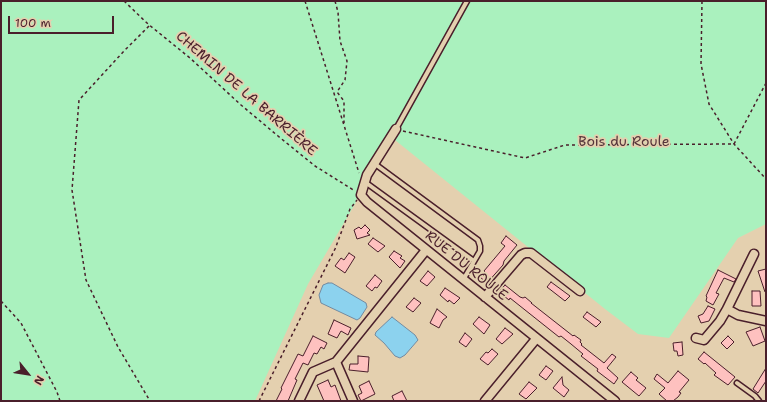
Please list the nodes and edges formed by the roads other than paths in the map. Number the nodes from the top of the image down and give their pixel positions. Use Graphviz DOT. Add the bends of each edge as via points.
graph roads {
  1 [pos="467,1"];
  2 [pos="396,129"];
  3 [pos="374,164"];
  4 [pos="364,184"];
  5 [pos="426,250"];
  6 [pos="754,254"];
  7 [pos="474,261"];
  8 [pos="463,280"];
  9 [pos="580,291"];
  10 [pos="485,297"];
  11 [pos="727,309"];
  12 [pos="766,321"];
  13 [pos="696,338"];
  14 [pos="536,339"];
  15 [pos="336,362"];
  16 [pos="737,383"];
  17 [pos="299,401"];
  18 [pos="353,401"];
  19 [pos="485,401"];
  20 [pos="615,401"];
  21 [pos="759,401"];
  1 -- 2 [label="lane"];
  2 -- 3 [label="street"];
  3 -- 4 [label="street"];
  3 -- 7 [label="lane" via="478,240 480,251"];
  4 -- 5 [label="street, RUE DU ROULE" via="361,194 367,202"];
  4 -- 7 [label="lane"];
  5 -- 8 [label="street, RUE DU ROULE"];
  5 -- 15 [label="street"];
  6 -- 11 [label="street"];
  7 -- 8 [label="lane"];
  8 -- 10 [label="street, RUE DU ROULE"];
  9 -- 10 [label="street" via="531,253 525,253"];
  10 -- 14 [label="street, RUE DU ROULE"];
  11 -- 12 [label="street" via="738,315"];
  11 -- 13 [label="street" via="704,340"];
  14 -- 19 [label="street"];
  14 -- 20 [label="street, RUE DU ROULE"];
  15 -- 17 [label="street" via="313,372"];
  15 -- 18 [label="street"];
  16 -- 21 [label="lane"];
}
